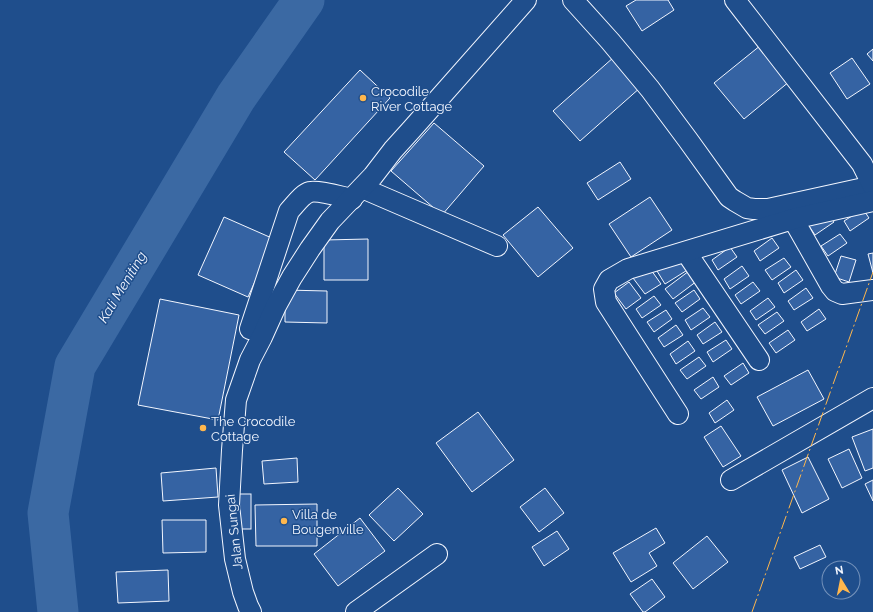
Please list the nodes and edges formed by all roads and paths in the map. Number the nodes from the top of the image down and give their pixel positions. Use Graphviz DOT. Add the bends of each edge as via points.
graph roads {
  1 [pos="526,0"];
  2 [pos="573,0"];
  3 [pos="735,0"];
  4 [pos="873,186"];
  5 [pos="357,194"];
  6 [pos="873,201"];
  7 [pos="793,219"];
  8 [pos="497,246"];
  9 [pos="686,252"];
  10 [pos="873,290"];
  11 [pos="250,329"];
  12 [pos="759,360"];
  13 [pos="873,398"];
  14 [pos="678,414"];
  15 [pos="731,480"];
  16 [pos="437,554"];
  17 [pos="251,612"];
  18 [pos="356,612"];
  1 -- 5 [label="street, Jalan Sungai"];
  2 -- 4 [label="street" via="650,90 735,201 747,208 768,209"];
  3 -- 4 [label="street" via="862,164"];
  5 -- 8 [label="street"];
  5 -- 11 [label="street" via="309,192 289,211"];
  5 -- 17 [label="street, Jalan Sungai" via="330,222 296,271 250,360 236,400 229,506 235,560"];
  6 -- 7 [label="street"];
  7 -- 9 [label="street"];
  7 -- 10 [label="street" via="835,291 842,294"];
  9 -- 12 [label="street"];
  9 -- 14 [label="street" via="628,269 609,280 604,288 606,302"];
  13 -- 15 [label="street"];
  16 -- 18 [label="street"];
}
